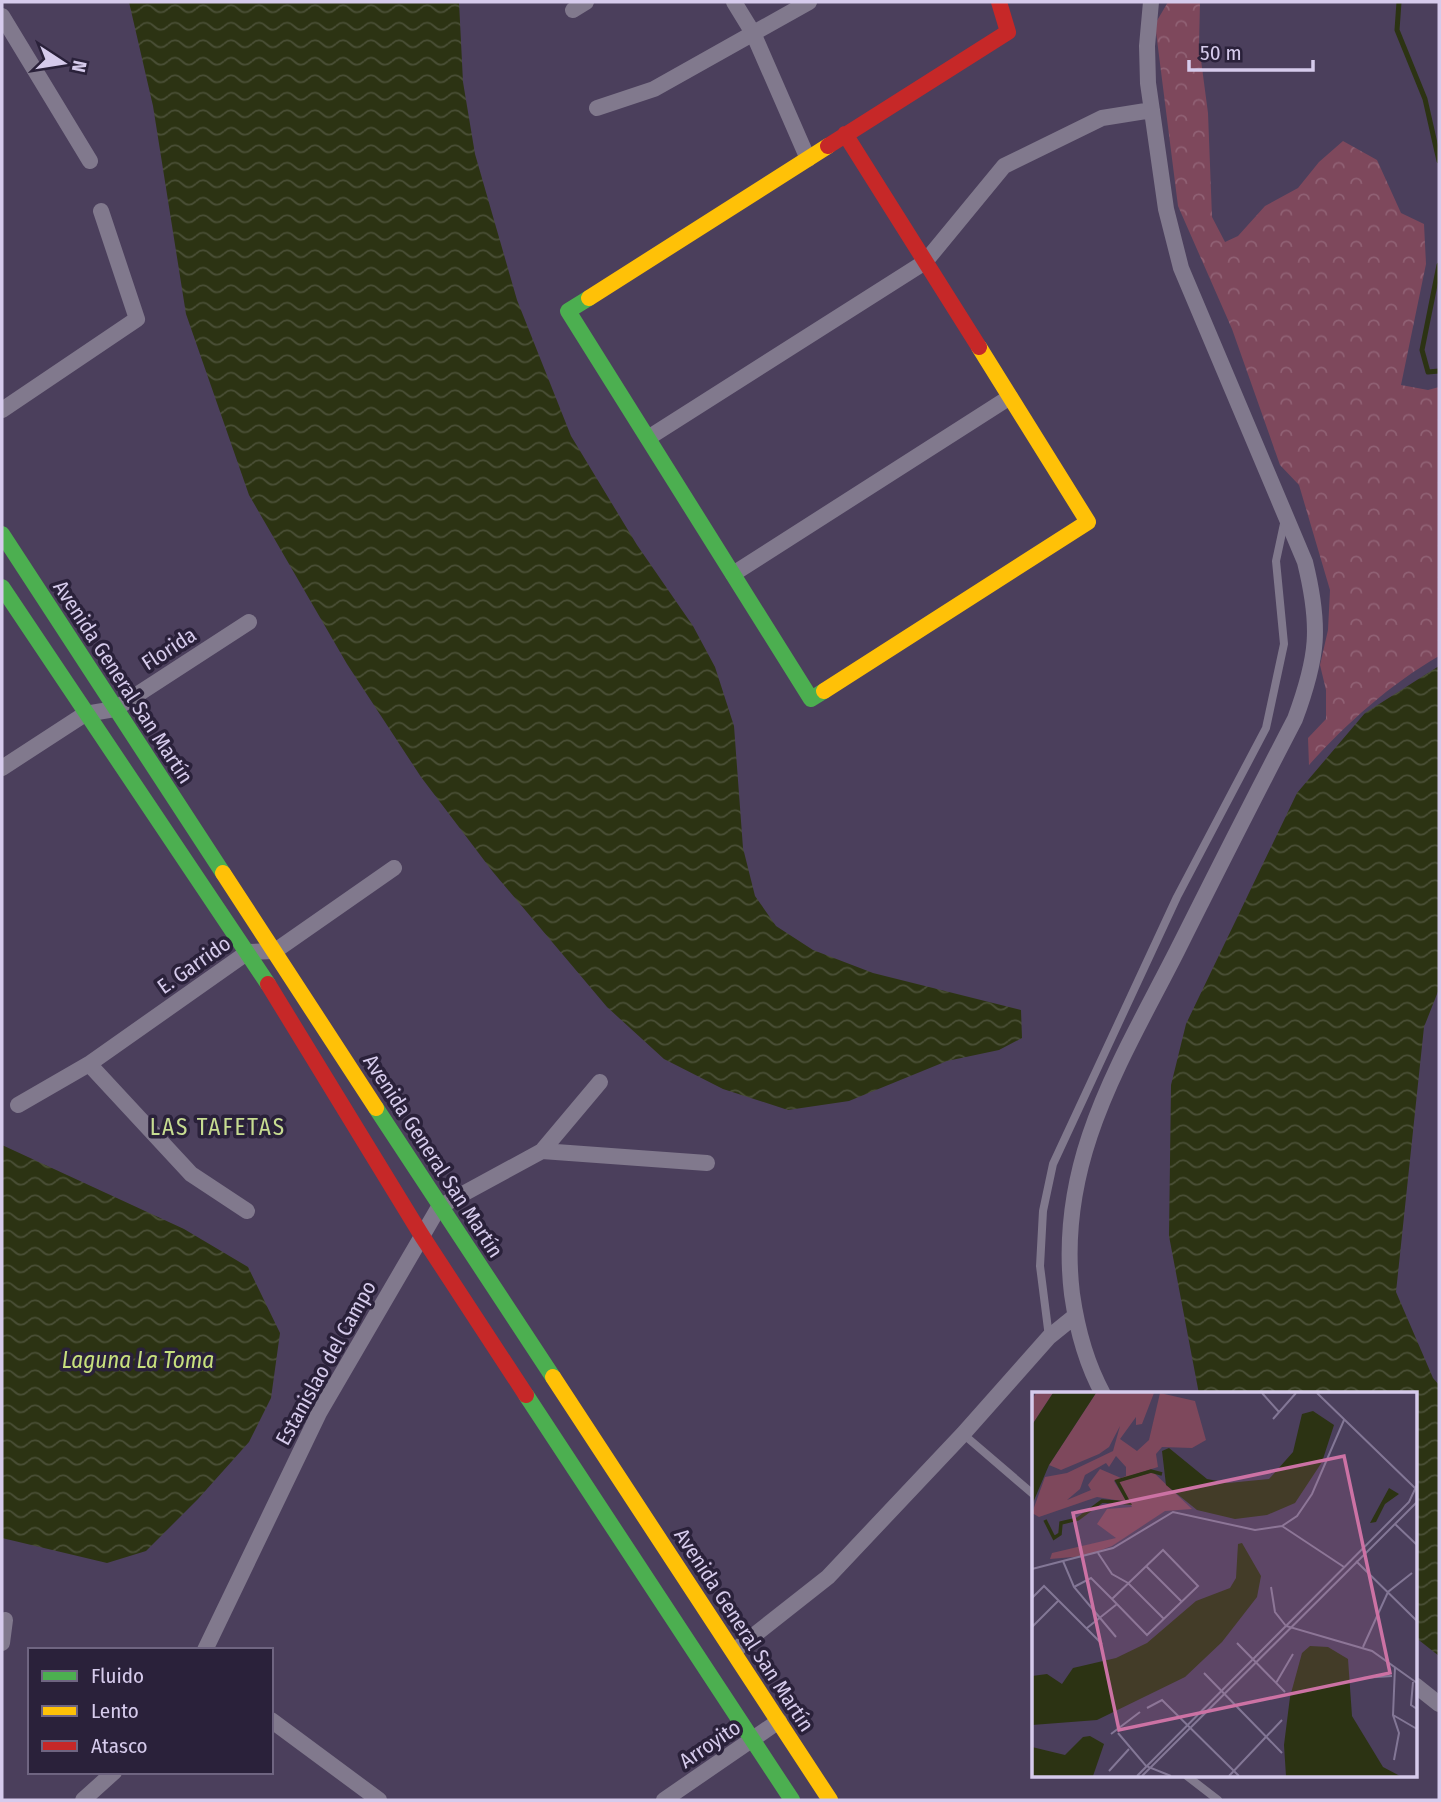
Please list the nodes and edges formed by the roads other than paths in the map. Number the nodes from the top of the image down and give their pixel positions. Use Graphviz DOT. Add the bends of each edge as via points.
graph roads {
  1 [pos="734,2"];
  2 [pos="809,2"];
  3 [pos="999,2"];
  4 [pos="1151,2"];
  5 [pos="2,16"];
  6 [pos="753,33"];
  7 [pos="597,108"];
  8 [pos="1152,110"];
  9 [pos="845,134"];
  10 [pos="808,159"];
  11 [pos="90,161"];
  12 [pos="101,211"];
  13 [pos="925,262"];
  14 [pos="1010,397"];
  15 [pos="2,410"];
  16 [pos="648,438"];
  17 [pos="1286,516"];
  18 [pos="2,534"];
  19 [pos="733,574"];
  20 [pos="2,587"];
  21 [pos="249,622"];
  22 [pos="115,709"];
  23 [pos="85,714"];
  24 [pos="2,768"];
  25 [pos="394,868"];
  26 [pos="275,951"];
  27 [pos="248,952"];
  28 [pos="89,1064"];
  29 [pos="600,1082"];
  30 [pos="18,1105"];
  31 [pos="542,1151"];
  32 [pos="707,1163"];
  33 [pos="439,1207"];
  34 [pos="247,1211"];
  35 [pos="422,1236"];
  36 [pos="1075,1316"];
  37 [pos="1049,1337"];
  38 [pos="1102,1392"];
  39 [pos="964,1434"];
  40 [pos="1032,1493"];
  41 [pos="5,1620"];
  42 [pos="2,1643"];
  43 [pos="206,1648"];
  44 [pos="734,1651"];
  45 [pos="1416,1686"];
  46 [pos="1439,1704"];
  47 [pos="273,1721"];
  48 [pos="779,1721"];
  49 [pos="754,1740"];
  50 [pos="112,1774"];
  51 [pos="1190,1778"];
  52 [pos="83,1800"];
  53 [pos="379,1800"];
  54 [pos="664,1800"];
  55 [pos="793,1800"];
  56 [pos="830,1800"];
  57 [pos="1218,1800"];
  1 -- 6 [label="street"];
  2 -- 6 [label="street"];
  3 -- 9 [label="main road" via="1008,32"];
  4 -- 8 [label="street" via="1147,46"];
  5 -- 11 [label="street"];
  6 -- 7 [label="street" via="654,89"];
  6 -- 10 [label="street"];
  8 -- 13 [label="street" via="1102,118 1003,166"];
  8 -- 17 [label="street" via="1166,209 1181,268"];
  9 -- 10 [label="main road"];
  9 -- 13 [label="main road"];
  10 -- 16 [label="main road" via="568,311"];
  12 -- 15 [label="street" via="137,319"];
  13 -- 14 [label="main road"];
  13 -- 16 [label="street"];
  14 -- 19 [label="street"];
  14 -- 19 [label="main road" via="1088,522 1007,574 811,699"];
  16 -- 19 [label="main road"];
  17 -- 36 [label="street" via="1315,602 1316,643 1309,680 1294,719 1088,1136 1075,1186 1069,1237"];
  17 -- 37 [label="lane" via="1276,561 1284,644 1266,728 1177,897 1053,1164 1043,1211 1040,1266"];
  18 -- 22 [label="main road, Avenida General San Martín"];
  20 -- 23 [label="main road"];
  21 -- 22 [label="street, Florida"];
  22 -- 23 [label="street, Florida"];
  22 -- 26 [label="main road, Avenida General San Martín"];
  23 -- 24 [label="street, Florida"];
  23 -- 27 [label="main road"];
  25 -- 26 [label="street"];
  26 -- 27 [label="street, E. Garrido"];
  26 -- 33 [label="main road, Avenida General San Martín"];
  27 -- 28 [label="street, E. Garrido"];
  27 -- 35 [label="main road"];
  28 -- 30 [label="street, E. Garrido"];
  28 -- 34 [label="street" via="191,1174"];
  29 -- 31 [label="street"];
  31 -- 32 [label="street"];
  31 -- 33 [label="street"];
  33 -- 35 [label="street, Estanislao del Campo"];
  33 -- 44 [label="main road, Avenida General San Martín"];
  35 -- 43 [label="street, Estanislao del Campo" via="319,1413"];
  35 -- 49 [label="main road"];
  36 -- 37 [label="street"];
  36 -- 38 [label="street" via="1090,1370"];
  37 -- 39 [label="street"];
  39 -- 40 [label="lane"];
  39 -- 44 [label="street" via="828,1577"];
  41 -- 42 [label="street"];
  44 -- 48 [label="main road, Avenida General San Martín"];
  45 -- 46 [label="street"];
  47 -- 53 [label="street"];
  48 -- 49 [label="street, Arroyito"];
  48 -- 56 [label="main road, Avenida General San Martín"];
  49 -- 54 [label="street, Arroyito"];
  49 -- 55 [label="main road"];
  50 -- 52 [label="street"];
  51 -- 57 [label="lane"];
}
